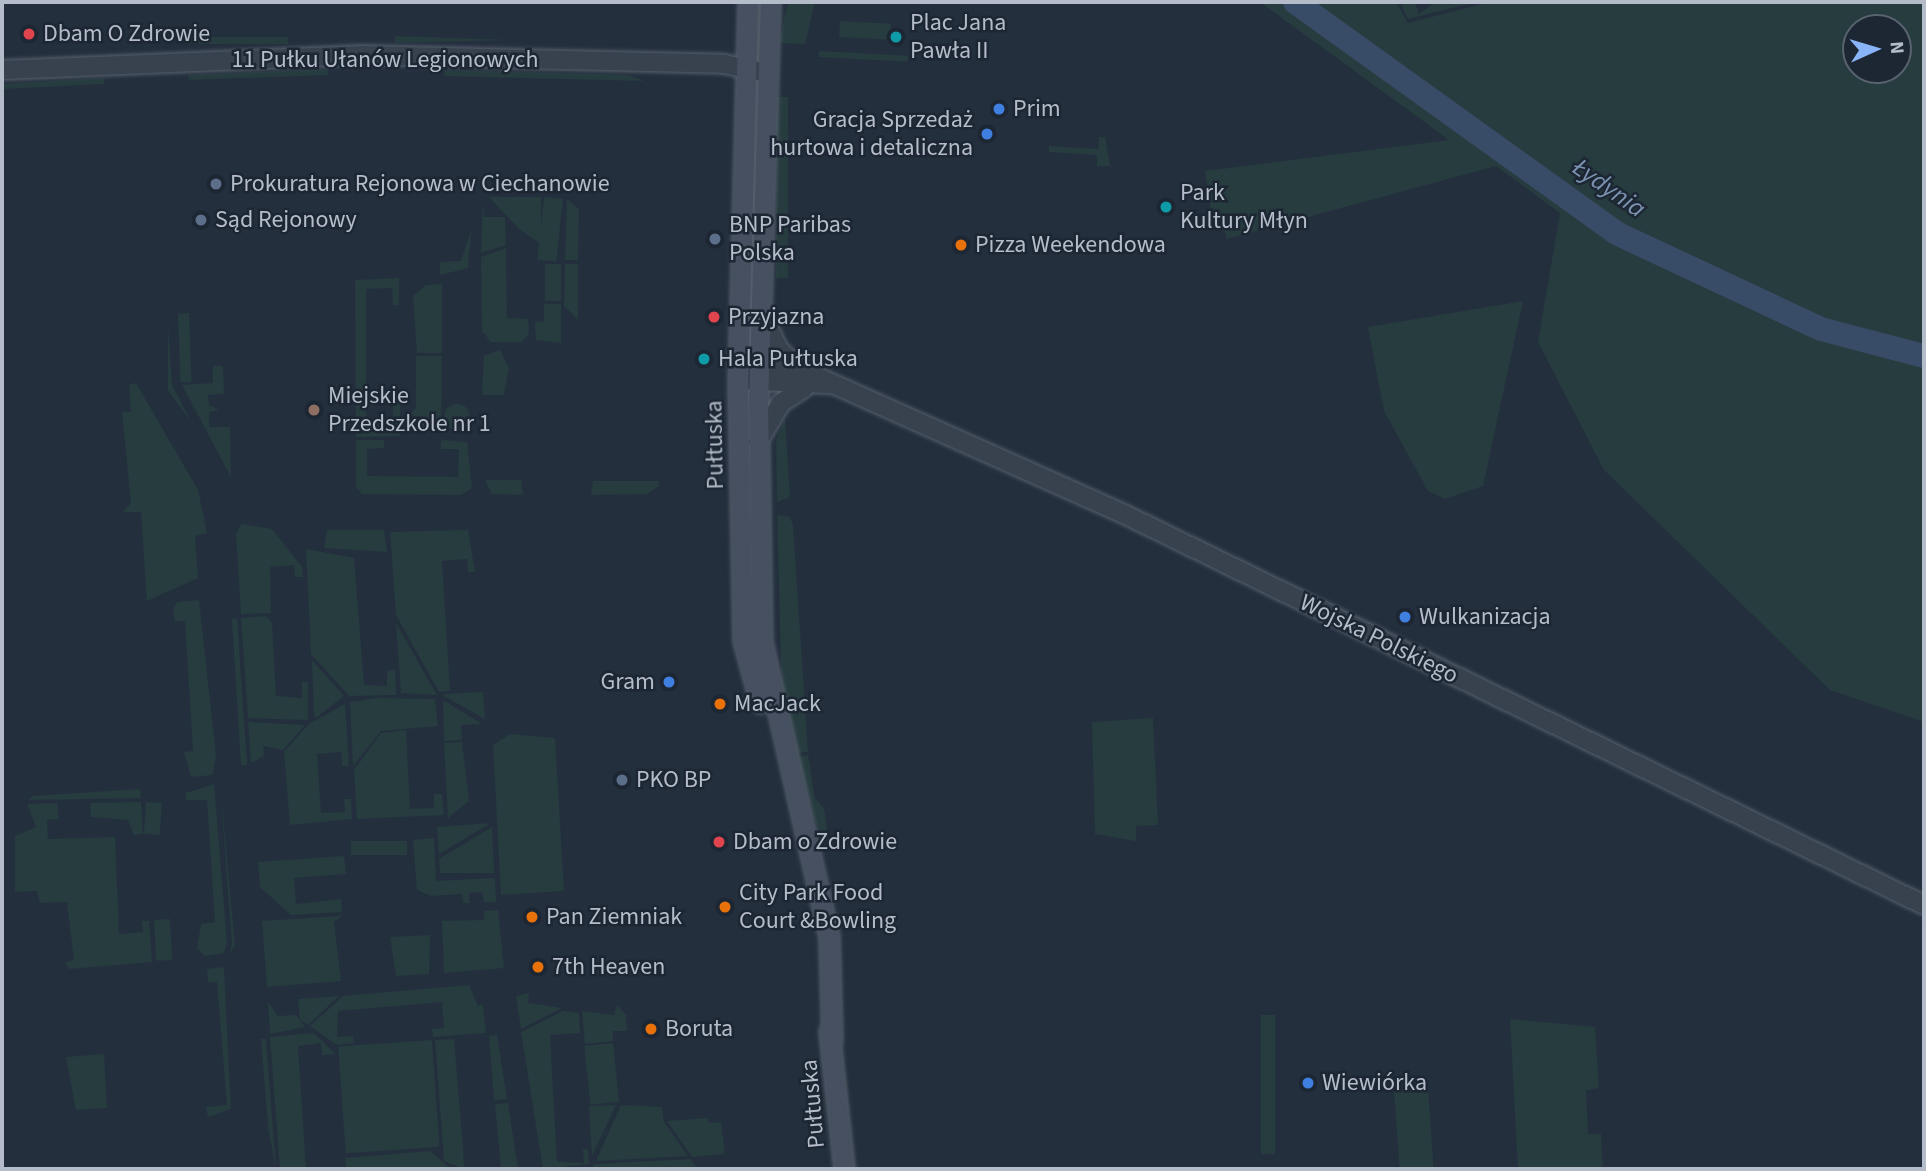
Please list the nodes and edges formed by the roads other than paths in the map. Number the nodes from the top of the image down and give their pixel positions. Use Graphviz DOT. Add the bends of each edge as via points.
graph roads {
  1 [pos="748,2"];
  2 [pos="770,2"];
  3 [pos="745,68"];
  4 [pos="2,70"];
  5 [pos="767,73"];
  6 [pos="762,314"];
  7 [pos="738,374"];
  8 [pos="760,375"];
  9 [pos="805,378"];
  10 [pos="758,442"];
  11 [pos="793,796"];
  12 [pos="1924,905"];
  13 [pos="843,1167"];
  1 -- 3 [label="main road, Pułtuska"];
  2 -- 5 [label="main road, Pułtuska"];
  3 -- 4 [label="street, 11 Pułku Ułanów Legionowych" via="362,55"];
  3 -- 5 [label="street, 11 Pułku Ułanów Legionowych"];
  3 -- 7 [label="main road, Pułtuska"];
  5 -- 6 [label="main road, Pułtuska"];
  6 -- 8 [label="main road, Pułtuska"];
  6 -- 9 [label="street" via="779,350"];
  7 -- 8 [label="street, Wojska Polskiego"];
  7 -- 11 [label="main road, Pułtuska" via="743,640 772,746"];
  8 -- 9 [label="street, Wojska Polskiego"];
  8 -- 10 [label="main road, Pułtuska"];
  9 -- 10 [label="street" via="780,403"];
  9 -- 12 [label="street, Wojska Polskiego" via="828,384 1126,515"];
  10 -- 11 [label="main road, Pułtuska" via="762,642"];
  11 -- 13 [label="main road, Pułtuska" via="832,956 832,1041"];
}
